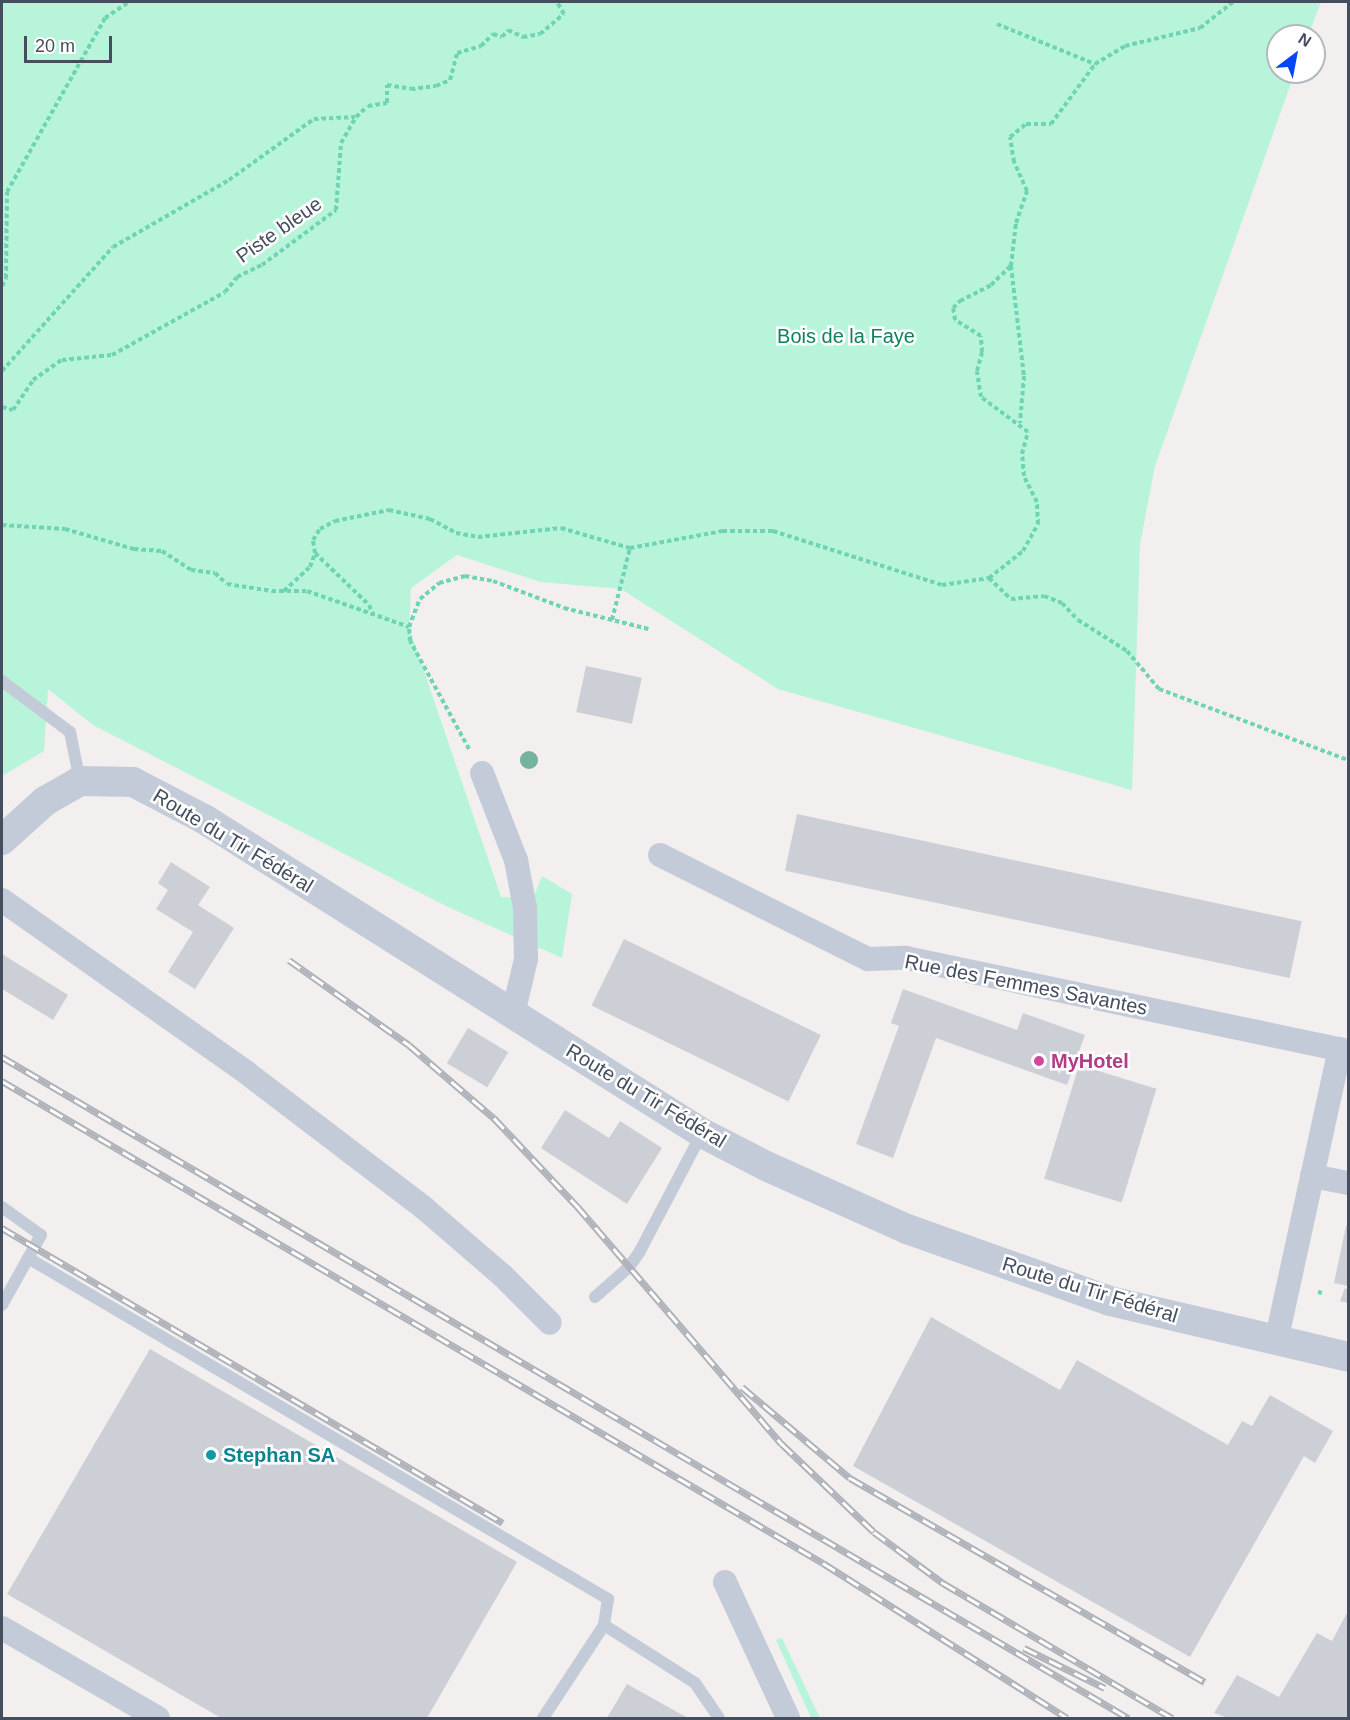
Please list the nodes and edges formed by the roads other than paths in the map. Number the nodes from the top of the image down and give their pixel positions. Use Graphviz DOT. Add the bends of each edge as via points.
graph roads {
  1 [pos="2,681"];
  2 [pos="482,773"];
  3 [pos="80,781"];
  4 [pos="2,840"];
  5 [pos="660,855"];
  6 [pos="2,900"];
  7 [pos="513,1014"];
  8 [pos="1344,1050"];
  9 [pos="702,1133"];
  10 [pos="1348,1183"];
  11 [pos="1310,1186"];
  12 [pos="2,1207"];
  13 [pos="28,1258"];
  14 [pos="594,1297"];
  15 [pos="2,1305"];
  16 [pos="550,1323"];
  17 [pos="1276,1342"];
  18 [pos="1348,1357"];
  19 [pos="725,1582"];
  20 [pos="604,1625"];
  21 [pos="2,1628"];
  22 [pos="158,1719"];
  23 [pos="543,1719"];
  24 [pos="719,1719"];
  25 [pos="788,1719"];
  1 -- 3 [label="lane" via="70,732"];
  2 -- 7 [label="street" via="516,860 525,908 526,959"];
  3 -- 4 [label="street" via="45,801"];
  3 -- 7 [label="street, Route du Tir Fédéral" via="133,782 204,819"];
  5 -- 8 [label="street, Rue des Femmes Savantes" via="868,959 906,958"];
  6 -- 16 [label="street" via="247,1073 424,1208 503,1275"];
  7 -- 9 [label="street, Route du Tir Fédéral"];
  8 -- 11 [label="street"];
  9 -- 14 [label="lane" via="640,1251 629,1267"];
  9 -- 17 [label="street, Route du Tir Fédéral" via="908,1229 987,1258 1110,1301"];
  10 -- 11 [label="street"];
  11 -- 17 [label="street"];
  12 -- 13 [label="lane" via="41,1235"];
  13 -- 15 [label="lane"];
  13 -- 20 [label="lane" via="608,1599"];
  17 -- 18 [label="street, Route du Tir Fédéral"];
  19 -- 25 [label="street"];
  20 -- 23 [label="lane"];
  20 -- 24 [label="lane" via="695,1683"];
  21 -- 22 [label="street"];
}
